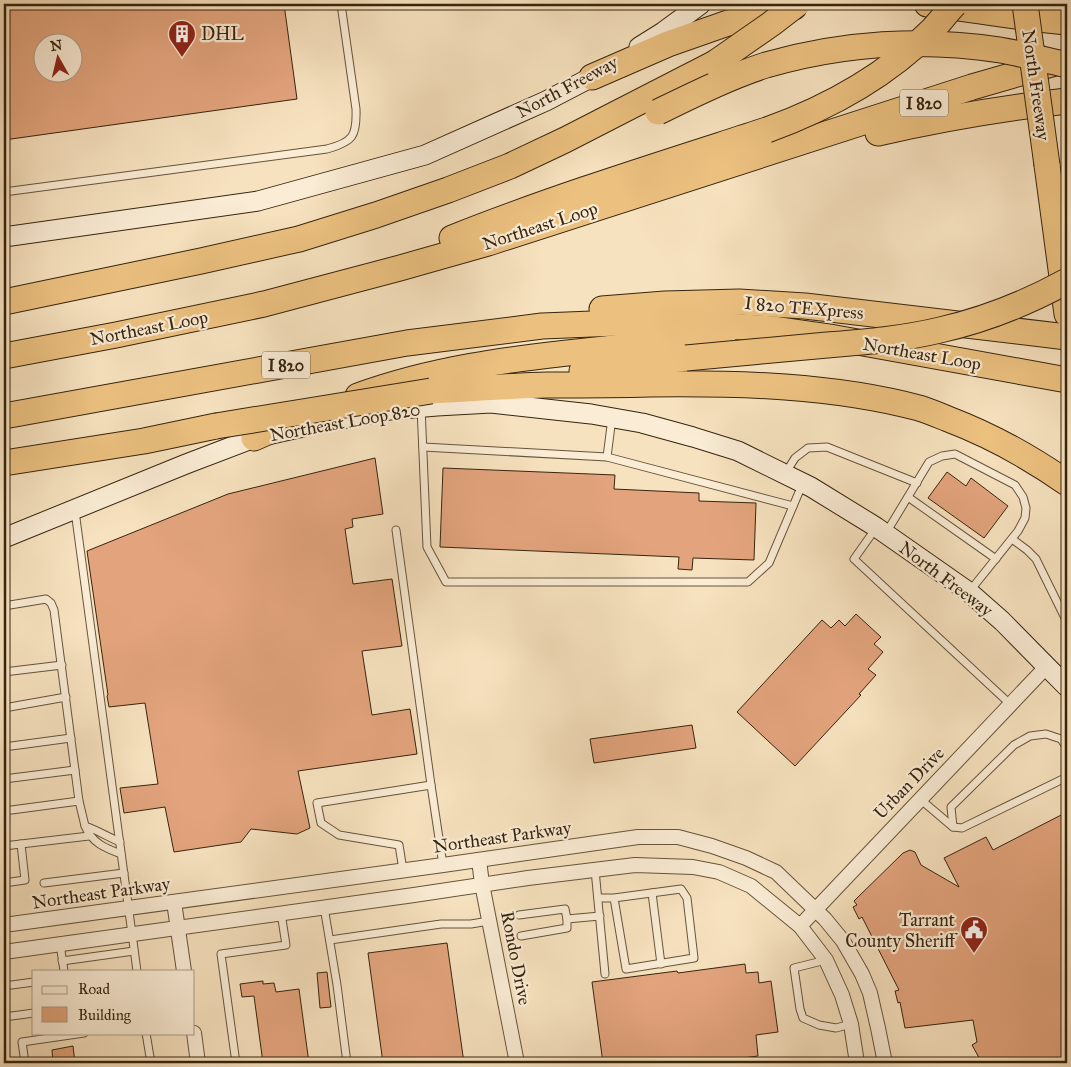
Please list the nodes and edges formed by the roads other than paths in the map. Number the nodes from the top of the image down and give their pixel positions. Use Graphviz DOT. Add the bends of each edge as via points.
graph roads {
  1 [pos="341,4"];
  2 [pos="701,4"];
  3 [pos="798,4"];
  4 [pos="809,4"];
  5 [pos="927,4"];
  6 [pos="955,4"];
  7 [pos="1025,4"];
  8 [pos="1067,22"];
  9 [pos="1067,60"];
  10 [pos="1067,65"];
  11 [pos="592,77"];
  12 [pos="1067,100"];
  13 [pos="775,140"];
  14 [pos="4,192"];
  15 [pos="4,237"];
  16 [pos="299,239"];
  17 [pos="1064,279"];
  18 [pos="4,302"];
  19 [pos="1067,314"];
  20 [pos="542,326"];
  21 [pos="830,337"];
  22 [pos="1067,337"];
  23 [pos="4,356"];
  24 [pos="1067,380"];
  25 [pos="426,399"];
  26 [pos="4,416"];
  27 [pos="612,418"];
  28 [pos="254,438"];
  29 [pos="423,446"];
  30 [pos="607,457"];
  31 [pos="4,463"];
  32 [pos="785,474"];
  33 [pos="1067,482"];
  34 [pos="917,483"];
  35 [pos="807,485"];
  36 [pos="908,497"];
  37 [pos="793,506"];
  38 [pos="74,508"];
  39 [pos="396,530"];
  40 [pos="880,530"];
  41 [pos="4,538"];
  42 [pos="1012,539"];
  43 [pos="996,559"];
  44 [pos="969,592"];
  45 [pos="4,606"];
  46 [pos="1064,616"];
  47 [pos="62,665"];
  48 [pos="1047,666"];
  49 [pos="4,672"];
  50 [pos="1067,687"];
  51 [pos="66,696"];
  52 [pos="1010,704"];
  53 [pos="4,708"];
  54 [pos="71,738"];
  55 [pos="4,747"];
  56 [pos="1067,748"];
  57 [pos="75,770"];
  58 [pos="1067,777"];
  59 [pos="4,779"];
  60 [pos="431,785"];
  61 [pos="920,799"];
  62 [pos="79,801"];
  63 [pos="4,811"];
  64 [pos="85,826"];
  65 [pos="953,827"];
  66 [pos="89,836"];
  67 [pos="120,842"];
  68 [pos="20,844"];
  69 [pos="4,846"];
  70 [pos="122,854"];
  71 [pos="479,860"];
  72 [pos="443,865"];
  73 [pos="403,870"];
  74 [pos="595,870"];
  75 [pos="124,873"];
  76 [pos="4,883"];
  77 [pos="44,883"];
  78 [pos="482,884"];
  79 [pos="652,893"];
  80 [pos="598,898"];
  81 [pos="614,898"];
  82 [pos="174,902"];
  83 [pos="324,907"];
  84 [pos="129,908"];
  85 [pos="815,909"];
  86 [pos="281,913"];
  87 [pos="519,916"];
  88 [pos="600,916"];
  89 [pos="567,919"];
  90 [pos="490,921"];
  91 [pos="4,926"];
  92 [pos="800,926"];
  93 [pos="178,927"];
  94 [pos="132,934"];
  95 [pos="521,936"];
  96 [pos="330,940"];
  97 [pos="60,944"];
  98 [pos="134,951"];
  99 [pos="4,952"];
  100 [pos="826,960"];
  101 [pos="62,961"];
  102 [pos="661,964"];
  103 [pos="64,970"];
  104 [pos="137,970"];
  105 [pos="184,970"];
  106 [pos="605,974"];
  107 [pos="32,982"];
  108 [pos="4,986"];
  109 [pos="32,1012"];
  110 [pos="4,1017"];
  111 [pos="851,1024"];
  112 [pos="77,1034"];
  113 [pos="146,1034"];
  114 [pos="194,1034"];
  115 [pos="25,1063"];
  116 [pos="151,1063"];
  117 [pos="198,1063"];
  118 [pos="236,1063"];
  119 [pos="347,1063"];
  120 [pos="517,1063"];
  121 [pos="857,1063"];
  122 [pos="885,1063"];
  1 -- 14 [label="lane" via="356,109 350,140 327,149"];
  2 -- 11 [label="main road, North Freeway"];
  3 -- 16 [label="highway, bridge" via="715,63 510,166"];
  4 -- 11 [label="highway" via="728,23 668,44"];
  5 -- 8 [label="highway"];
  6 -- 13 [label="highway, bridge" via="933,29 892,64 861,86 815,111"];
  7 -- 17 [label="highway, North Freeway, bridge"];
  9 -- 13 [label="highway, I 820"];
  10 -- 16 [label="highway, bridge" via="1001,50 947,44 885,44 826,50 766,66 711,86 605,139 464,195"];
  11 -- 15 [label="main road, North Freeway" via="425,155 258,201"];
  12 -- 13 [label="highway" via="927,122 815,148"];
  13 -- 23 [label="highway, Northeast Loop" via="597,185 322,290 201,318"];
  16 -- 18 [label="highway"];
  17 -- 19 [label="highway, North Freeway"];
  17 -- 25 [label="highway, bridge" via="1033,299 1003,311 922,334 686,358"];
  20 -- 21 [label="highway, Northeast Loop / I 820" via="692,324 774,329"];
  20 -- 22 [label="highway, I 820 TEXpress" via="589,310 739,302 805,306"];
  20 -- 26 [label="highway, Northeast Loop / I 820" via="407,343"];
  21 -- 24 [label="highway, Northeast Loop / I 820"];
  21 -- 28 [label="highway" via="708,340 532,356 470,366 407,379 362,394"];
  25 -- 27 [label="main road, Northeast Loop 820" via="542,408"];
  25 -- 28 [label="main road, Northeast Loop 820" via="390,410"];
  25 -- 29 [label="lane"];
  25 -- 31 [label="highway, bridge" via="216,426"];
  25 -- 33 [label="highway" via="546,385 683,384 826,391 884,400 936,414 1006,445"];
  27 -- 30 [label="lane"];
  27 -- 32 [label="main road, Northeast Loop 820" via="642,423 738,451"];
  28 -- 38 [label="main road, Northeast Loop 820"];
  29 -- 30 [label="lane"];
  29 -- 37 [label="lane" via="427,547 446,582 748,582 769,563"];
  30 -- 37 [label="lane"];
  32 -- 34 [label="lane" via="795,458 808,448 828,447"];
  32 -- 35 [label="main road, Northeast Loop 820"];
  34 -- 36 [label="lane"];
  34 -- 42 [label="lane" via="929,462 955,454 1015,485 1024,497 1026,508 1025,518"];
  35 -- 37 [label="lane"];
  35 -- 40 [label="main road, North Freeway"];
  36 -- 40 [label="lane"];
  36 -- 43 [label="lane"];
  38 -- 41 [label="main road, Northeast Loop 820"];
  38 -- 67 [label="lane"];
  39 -- 60 [label="lane"];
  40 -- 44 [label="main road, North Freeway"];
  40 -- 52 [label="lane" via="854,559"];
  42 -- 43 [label="lane"];
  42 -- 46 [label="lane" via="1036,559"];
  43 -- 44 [label="lane"];
  44 -- 48 [label="main road, North Freeway"];
  45 -- 47 [label="lane" via="51,602"];
  47 -- 49 [label="lane"];
  47 -- 51 [label="lane"];
  48 -- 50 [label="main road, North Freeway"];
  48 -- 52 [label="street, Urban Drive"];
  51 -- 53 [label="lane"];
  51 -- 54 [label="lane"];
  52 -- 61 [label="street, Urban Drive"];
  54 -- 55 [label="lane"];
  54 -- 57 [label="lane"];
  56 -- 65 [label="lane" via="1061,739 1046,734 1030,736 1014,745 951,807"];
  57 -- 59 [label="lane"];
  57 -- 62 [label="lane"];
  58 -- 65 [label="lane" via="962,828"];
  60 -- 72 [label="lane"];
  60 -- 73 [label="lane" via="317,803 320,823 339,835 399,845"];
  61 -- 65 [label="lane"];
  61 -- 85 [label="street, Urban Drive"];
  62 -- 63 [label="lane"];
  62 -- 64 [label="lane"];
  64 -- 66 [label="lane"];
  64 -- 67 [label="lane"];
  66 -- 68 [label="lane"];
  66 -- 70 [label="lane" via="109,850"];
  67 -- 70 [label="lane"];
  68 -- 69 [label="lane"];
  68 -- 76 [label="lane" via="25,880"];
  70 -- 75 [label="lane"];
  71 -- 72 [label="street, Northeast Parkway"];
  71 -- 78 [label="street, Rondo Drive"];
  71 -- 85 [label="street, Northeast Parkway" via="638,836 678,838 712,846 776,872"];
  72 -- 73 [label="street, Northeast Parkway"];
  73 -- 82 [label="street, Northeast Parkway"];
  74 -- 78 [label="street"];
  74 -- 80 [label="lane"];
  74 -- 92 [label="street" via="635,865 693,867 720,872 751,886"];
  75 -- 77 [label="lane"];
  75 -- 84 [label="lane"];
  78 -- 83 [label="street"];
  78 -- 90 [label="street, Rondo Drive"];
  79 -- 81 [label="lane"];
  79 -- 102 [label="lane"];
  79 -- 102 [label="lane" via="681,889 687,898 694,958"];
  80 -- 81 [label="lane"];
  80 -- 88 [label="lane"];
  81 -- 102 [label="lane" via="626,969"];
  82 -- 84 [label="street, Northeast Parkway"];
  82 -- 93 [label="street"];
  83 -- 86 [label="street"];
  83 -- 96 [label="lane"];
  84 -- 91 [label="street, Northeast Parkway"];
  84 -- 94 [label="lane"];
  85 -- 92 [label="street, Urban Drive"];
  85 -- 122 [label="street, Northeast Parkway" via="843,941 862,974 870,993"];
  86 -- 93 [label="street"];
  86 -- 118 [label="lane" via="286,945 221,954"];
  87 -- 89 [label="lane" via="565,909"];
  88 -- 89 [label="lane"];
  88 -- 106 [label="lane"];
  89 -- 95 [label="lane" via="567,928"];
  90 -- 96 [label="lane" via="441,924"];
  90 -- 120 [label="street, Rondo Drive"];
  92 -- 100 [label="street"];
  93 -- 94 [label="street"];
  93 -- 105 [label="street"];
  94 -- 97 [label="street"];
  94 -- 98 [label="lane"];
  96 -- 119 [label="lane"];
  97 -- 99 [label="street"];
  97 -- 101 [label="lane"];
  98 -- 101 [label="lane"];
  98 -- 104 [label="lane"];
  100 -- 111 [label="street"];
  100 -- 111 [label="lane" via="794,968 803,1018 836,1028"];
  101 -- 103 [label="lane"];
  107 -- 108 [label="lane"];
  109 -- 110 [label="lane"];
  111 -- 121 [label="street"];
  112 -- 115 [label="lane" via="22,1042"];
  113 -- 116 [label="lane"];
  114 -- 117 [label="street"];
}
